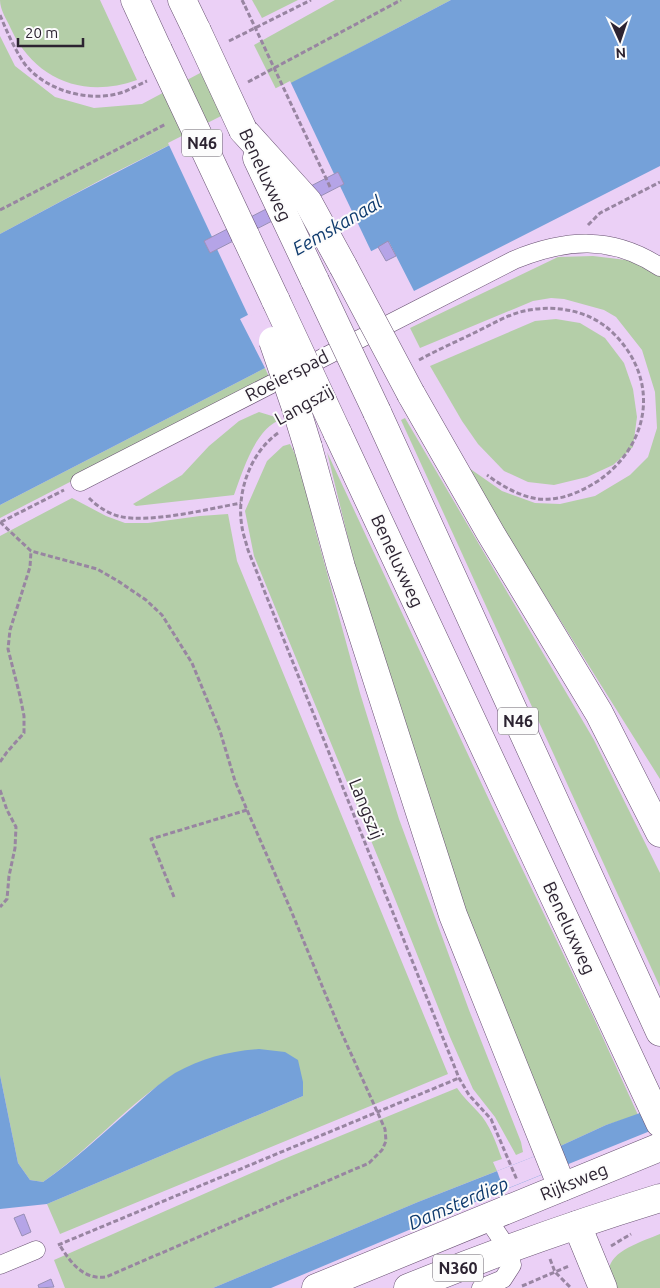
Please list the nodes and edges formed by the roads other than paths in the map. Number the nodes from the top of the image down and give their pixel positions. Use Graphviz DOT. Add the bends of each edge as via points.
graph roads {
  1 [pos="135,0"];
  2 [pos="182,0"];
  3 [pos="243,130"];
  4 [pos="660,267"];
  5 [pos="269,284"];
  6 [pos="80,482"];
  7 [pos="623,759"];
  8 [pos="660,798"];
  9 [pos="660,834"];
  10 [pos="660,1032"];
  11 [pos="660,1123"];
  12 [pos="660,1147"];
  13 [pos="555,1169"];
  14 [pos="660,1198"];
  15 [pos="488,1218"];
  16 [pos="577,1224"];
  17 [pos="36,1250"];
  18 [pos="508,1250"];
  19 [pos="0,1265"];
  20 [pos="316,1288"];
  21 [pos="408,1288"];
  22 [pos="481,1288"];
  23 [pos="604,1288"];
  1 -- 5 [label="main road, Beneluxweg / N46, bridge"];
  2 -- 3 [label="main road, Beneluxweg / N46, bridge"];
  3 -- 7 [label="main road, N46, bridge" via="308,202 411,394"];
  3 -- 10 [label="main road, Beneluxweg / N46, bridge" via="377,412"];
  4 -- 6 [label="street, Roeierspad" via="620,249 579,242 547,248 514,260"];
  5 -- 11 [label="main road, Beneluxweg / N46, bridge"];
  5 -- 13 [label="main road, N46, bridge" via="273,341 308,447 341,567 450,906"];
  7 -- 8 [label="main road, N46"];
  7 -- 9 [label="main road, N46"];
  12 -- 13 [label="main road, Rijksweg / N360"];
  13 -- 15 [label="main road, Rijksweg / N360"];
  13 -- 16 [label="main road, N46"];
  14 -- 16 [label="main road, N360"];
  15 -- 18 [label="street"];
  15 -- 20 [label="main road, Rijksweg / N360"];
  16 -- 18 [label="main road, N360"];
  16 -- 23 [label="main road, N46"];
  17 -- 19 [label="street"];
  18 -- 21 [label="main road, N360"];
  18 -- 22 [label="street" via="512,1265 503,1279"];
}
